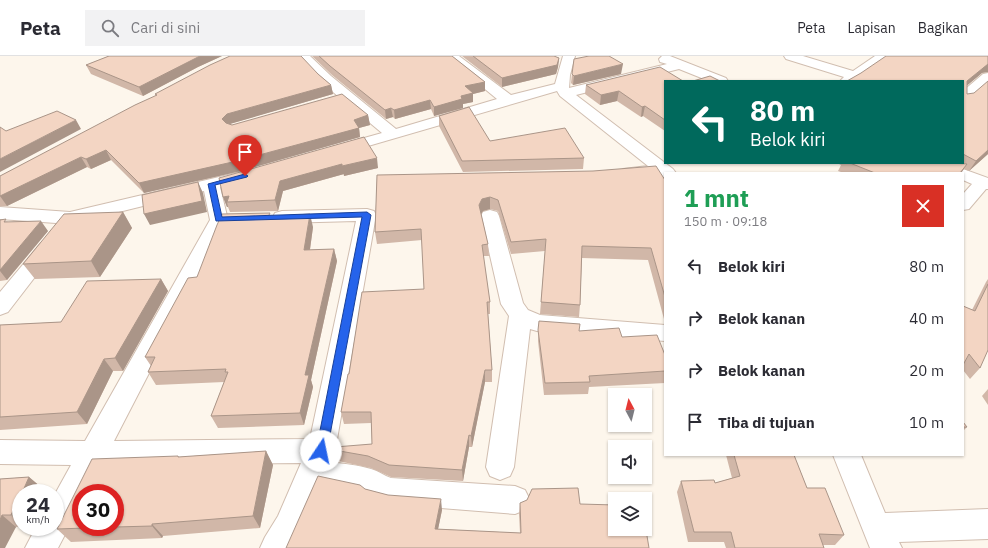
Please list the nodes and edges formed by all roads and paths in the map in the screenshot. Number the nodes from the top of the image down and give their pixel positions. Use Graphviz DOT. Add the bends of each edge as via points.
graph roads {
  1 [pos="303,56"];
  2 [pos="451,56"];
  3 [pos="569,56"];
  4 [pos="658,56"];
  5 [pos="790,56"];
  6 [pos="884,56"];
  7 [pos="679,65"];
  8 [pos="988,77"];
  9 [pos="851,79"];
  10 [pos="719,80"];
  11 [pos="564,90"];
  12 [pos="964,97"];
  13 [pos="508,100"];
  14 [pos="393,134"];
  15 [pos="327,153"];
  16 [pos="267,170"];
  17 [pos="664,172"];
  18 [pos="665,172"];
  19 [pos="613,174"];
  20 [pos="964,175"];
  21 [pos="986,183"];
  22 [pos="211,184"];
  23 [pos="964,204"];
  24 [pos="0,213"];
  25 [pos="490,216"];
  26 [pos="70,218"];
  27 [pos="265,218"];
  28 [pos="0,307"];
  29 [pos="520,316"];
  30 [pos="664,333"];
  31 [pos="0,452"];
  32 [pos="93,453"];
  33 [pos="847,456"];
  34 [pos="317,461"];
  35 [pos="500,467"];
  36 [pos="515,500"];
  37 [pos="64,506"];
  38 [pos="988,524"];
  39 [pos="48,536"];
  40 [pos="881,538"];
  41 [pos="41,548"];
  42 [pos="276,548"];
  1 -- 14 [label="street" via="326,79 340,98"];
  2 -- 13 [label="street"];
  3 -- 11 [label="street"];
  4 -- 7 [label="street"];
  5 -- 9 [label="street"];
  6 -- 9 [label="street"];
  7 -- 10 [label="street"];
  7 -- 11 [label="street"];
  8 -- 12 [label="street"];
  11 -- 13 [label="street"];
  11 -- 18 [label="street"];
  13 -- 14 [label="street"];
  14 -- 15 [label="street"];
  16 -- 22 [label="street"];
  17 -- 19 [label="street"];
  20 -- 21 [label="street"];
  21 -- 23 [label="street"];
  22 -- 26 [label="street"];
  22 -- 32 [label="street" via="226,219"];
  24 -- 26 [label="street"];
  25 -- 29 [label="street" via="512,304"];
  26 -- 28 [label="street"];
  27 -- 34 [label="street" via="367,215"];
  29 -- 30 [label="street" via="537,323"];
  29 -- 35 [label="street"];
  31 -- 32 [label="street"];
  32 -- 34 [label="street"];
  32 -- 37 [label="street"];
  33 -- 40 [label="street"];
  34 -- 36 [label="street" via="372,482 379,489"];
  34 -- 42 [label="street" via="289,526"];
  38 -- 40 [label="street"];
  39 -- 41 [label="street"];
}
